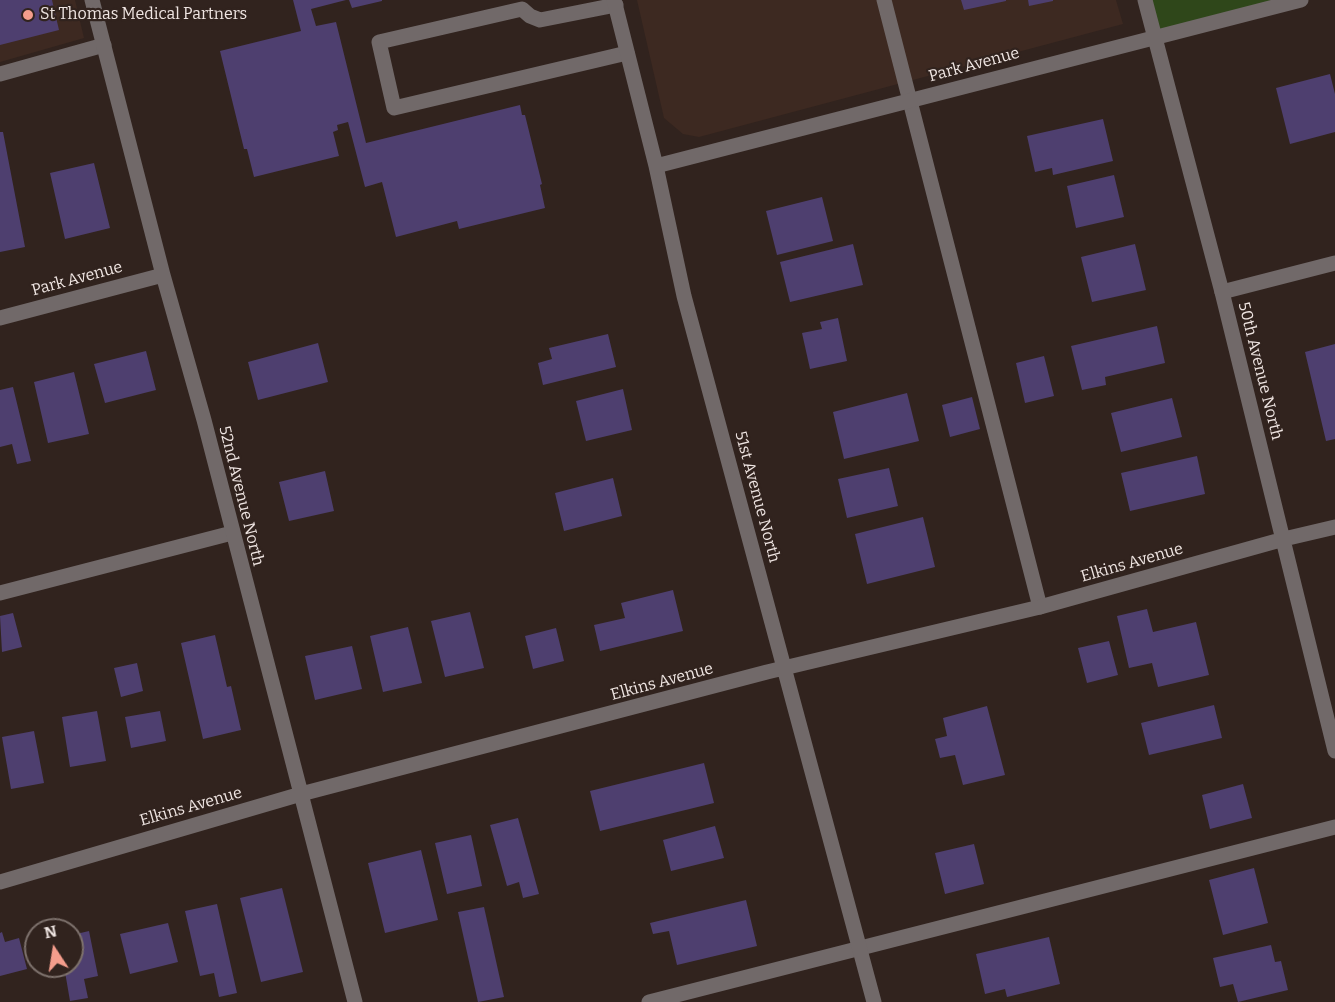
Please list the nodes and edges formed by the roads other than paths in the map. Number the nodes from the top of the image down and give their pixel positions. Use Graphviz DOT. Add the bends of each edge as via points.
graph roads {
  1 [pos="92,0"];
  2 [pos="884,0"];
  3 [pos="1145,0"];
  4 [pos="1301,0"];
  5 [pos="615,3"];
  6 [pos="1155,37"];
  7 [pos="104,45"];
  8 [pos="627,53"];
  9 [pos="0,74"];
  10 [pos="910,100"];
  11 [pos="656,166"];
  12 [pos="1335,263"];
  13 [pos="163,275"];
  14 [pos="1222,292"];
  15 [pos="0,318"];
  16 [pos="1335,527"];
  17 [pos="232,533"];
  18 [pos="1284,539"];
  19 [pos="0,594"];
  20 [pos="1041,607"];
  21 [pos="784,668"];
  22 [pos="1335,751"];
  23 [pos="301,794"];
  24 [pos="1335,827"];
  25 [pos="0,882"];
  26 [pos="860,948"];
  27 [pos="355,1002"];
  28 [pos="649,1002"];
  29 [pos="874,1002"];
  1 -- 7 [label="street, 52nd Avenue North"];
  2 -- 10 [label="street"];
  3 -- 6 [label="street, 50th Avenue North"];
  4 -- 6 [label="street, Park Avenue"];
  5 -- 8 [label="street, 51st Avenue North"];
  5 -- 8 [label="street" via="540,20 522,9 379,42 394,108"];
  6 -- 10 [label="street, Park Avenue"];
  6 -- 14 [label="street, 50th Avenue North"];
  7 -- 9 [label="street"];
  7 -- 13 [label="street, 52nd Avenue North"];
  8 -- 11 [label="street, 51st Avenue North"];
  10 -- 11 [label="street, Park Avenue"];
  10 -- 20 [label="street"];
  11 -- 21 [label="street, 51st Avenue North" via="684,296"];
  12 -- 14 [label="street"];
  13 -- 15 [label="street, Park Avenue"];
  13 -- 17 [label="street, 52nd Avenue North"];
  14 -- 18 [label="street, 50th Avenue North"];
  16 -- 18 [label="street, Elkins Avenue"];
  17 -- 19 [label="street"];
  17 -- 23 [label="street, 52nd Avenue North"];
  18 -- 20 [label="street, Elkins Avenue"];
  18 -- 22 [label="street, 50th Avenue North"];
  20 -- 21 [label="street, Elkins Avenue"];
  21 -- 23 [label="street, Elkins Avenue"];
  21 -- 26 [label="street, 51st Avenue North"];
  23 -- 25 [label="street, Elkins Avenue"];
  23 -- 27 [label="street, 52nd Avenue North"];
  24 -- 26 [label="street"];
  26 -- 28 [label="street"];
  26 -- 29 [label="street, 51st Avenue North"];
}
